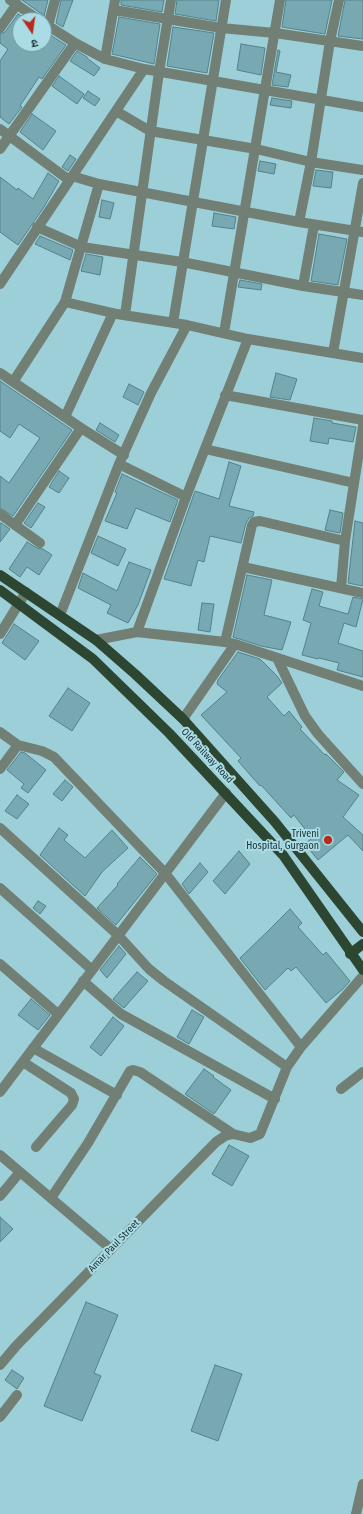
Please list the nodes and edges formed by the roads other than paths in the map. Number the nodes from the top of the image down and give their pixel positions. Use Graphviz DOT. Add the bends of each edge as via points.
graph roads {
  1 [pos="55,0"];
  2 [pos="171,0"];
  3 [pos="226,0"];
  4 [pos="280,0"];
  5 [pos="339,0"];
  6 [pos="14,2"];
  7 [pos="115,5"];
  8 [pos="28,12"];
  9 [pos="49,12"];
  10 [pos="168,19"];
  11 [pos="0,28"];
  12 [pos="52,28"];
  13 [pos="221,28"];
  14 [pos="275,32"];
  15 [pos="330,41"];
  16 [pos="75,43"];
  17 [pos="363,46"];
  18 [pos="105,59"];
  19 [pos="144,69"];
  20 [pos="159,72"];
  21 [pos="213,81"];
  22 [pos="265,90"];
  23 [pos="320,100"];
  24 [pos="363,107"];
  25 [pos="116,111"];
  26 [pos="0,129"];
  27 [pos="150,131"];
  28 [pos="9,136"];
  29 [pos="203,140"];
  30 [pos="0,149"];
  31 [pos="256,149"];
  32 [pos="311,162"];
  33 [pos="363,170"];
  34 [pos="70,178"];
  35 [pos="363,183"];
  36 [pos="99,184"];
  37 [pos="142,192"];
  38 [pos="192,201"];
  39 [pos="245,212"];
  40 [pos="299,222"];
  41 [pos="314,225"];
  42 [pos="37,227"];
  43 [pos="359,232"];
  44 [pos="82,247"];
  45 [pos="132,254"];
  46 [pos="182,262"];
  47 [pos="234,272"];
  48 [pos="0,284"];
  49 [pos="303,286"];
  50 [pos="345,293"];
  51 [pos="363,295"];
  52 [pos="65,302"];
  53 [pos="113,313"];
  54 [pos="124,315"];
  55 [pos="173,323"];
  56 [pos="187,325"];
  57 [pos="224,333"];
  58 [pos="248,338"];
  59 [pos="333,353"];
  60 [pos="363,358"];
  61 [pos="0,373"];
  62 [pos="13,382"];
  63 [pos="225,394"];
  64 [pos="65,417"];
  65 [pos="363,420"];
  66 [pos="363,426"];
  67 [pos="81,428"];
  68 [pos="205,449"];
  69 [pos="124,455"];
  70 [pos="119,464"];
  71 [pos="354,483"];
  72 [pos="186,497"];
  73 [pos="0,514"];
  74 [pos="16,525"];
  75 [pos="345,540"];
  76 [pos="40,543"];
  77 [pos="243,567"];
  78 [pos="0,575"];
  79 [pos="341,588"];
  80 [pos="0,590"];
  81 [pos="26,592"];
  82 [pos="363,593"];
  83 [pos="18,603"];
  84 [pos="60,615"];
  85 [pos="137,632"];
  86 [pos="0,634"];
  87 [pos="96,640"];
  88 [pos="230,643"];
  89 [pos="277,658"];
  90 [pos="363,686"];
  91 [pos="183,719"];
  92 [pos="0,732"];
  93 [pos="18,744"];
  94 [pos="0,770"];
  95 [pos="363,784"];
  96 [pos="226,793"];
  97 [pos="0,828"];
  98 [pos="165,873"];
  99 [pos="0,888"];
  100 [pos="362,928"];
  101 [pos="118,935"];
  102 [pos="363,944"];
  103 [pos="350,954"];
  104 [pos="0,964"];
  105 [pos="91,969"];
  106 [pos="363,970"];
  107 [pos="363,976"];
  108 [pos="84,981"];
  109 [pos="58,1014"];
  110 [pos="301,1047"];
  111 [pos="33,1048"];
  112 [pos="23,1062"];
  113 [pos="287,1067"];
  114 [pos="363,1072"];
  115 [pos="341,1089"];
  116 [pos="0,1092"];
  117 [pos="117,1095"];
  118 [pos="275,1099"];
  119 [pos="233,1134"];
  120 [pos="36,1147"];
  121 [pos="0,1155"];
  122 [pos="20,1172"];
  123 [pos="0,1196"];
  124 [pos="51,1198"];
  125 [pos="111,1249"];
  126 [pos="0,1365"];
  127 [pos="17,1395"];
  128 [pos="0,1417"];
  129 [pos="363,1484"];
  130 [pos="356,1514"];
  1 -- 9 [label="street"];
  2 -- 10 [label="street"];
  3 -- 13 [label="street"];
  4 -- 14 [label="street"];
  5 -- 15 [label="street"];
  6 -- 8 [label="street"];
  6 -- 11 [label="street"];
  7 -- 10 [label="street"];
  7 -- 18 [label="street"];
  10 -- 13 [label="street"];
  10 -- 20 [label="street"];
  12 -- 16 [label="street"];
  13 -- 14 [label="street"];
  13 -- 21 [label="street"];
  14 -- 15 [label="street"];
  14 -- 22 [label="street"];
  15 -- 17 [label="street"];
  15 -- 23 [label="street"];
  16 -- 18 [label="street"];
  16 -- 28 [label="street"];
  18 -- 19 [label="street"];
  19 -- 20 [label="street"];
  19 -- 25 [label="street"];
  20 -- 21 [label="street"];
  20 -- 27 [label="street"];
  21 -- 22 [label="street"];
  21 -- 29 [label="street"];
  22 -- 23 [label="street"];
  22 -- 31 [label="street"];
  23 -- 24 [label="street"];
  23 -- 32 [label="street"];
  25 -- 27 [label="street"];
  25 -- 34 [label="street"];
  26 -- 28 [label="street"];
  27 -- 29 [label="street"];
  27 -- 37 [label="street"];
  28 -- 30 [label="street"];
  28 -- 34 [label="street"];
  29 -- 31 [label="street"];
  29 -- 38 [label="street"];
  31 -- 32 [label="street"];
  31 -- 39 [label="street"];
  32 -- 33 [label="street"];
  32 -- 40 [label="street"];
  34 -- 36 [label="street"];
  34 -- 42 [label="street"];
  35 -- 43 [label="street"];
  36 -- 37 [label="street"];
  36 -- 44 [label="street"];
  37 -- 38 [label="street"];
  37 -- 45 [label="street"];
  38 -- 39 [label="street"];
  38 -- 46 [label="street"];
  39 -- 40 [label="street"];
  39 -- 47 [label="street"];
  40 -- 41 [label="street"];
  41 -- 43 [label="street"];
  41 -- 49 [label="street"];
  42 -- 44 [label="street"];
  42 -- 48 [label="street"];
  43 -- 50 [label="street"];
  44 -- 45 [label="street"];
  44 -- 52 [label="street"];
  45 -- 46 [label="street"];
  45 -- 54 [label="street"];
  46 -- 47 [label="street"];
  46 -- 55 [label="street"];
  47 -- 49 [label="street"];
  47 -- 57 [label="street"];
  49 -- 50 [label="street"];
  50 -- 51 [label="street"];
  50 -- 59 [label="street"];
  52 -- 53 [label="street"];
  52 -- 62 [label="street"];
  53 -- 54 [label="street"];
  53 -- 64 [label="street"];
  54 -- 55 [label="street"];
  55 -- 56 [label="street"];
  56 -- 57 [label="street"];
  56 -- 69 [label="street" via="151,393"];
  57 -- 58 [label="street"];
  58 -- 59 [label="street"];
  58 -- 63 [label="street"];
  59 -- 60 [label="street"];
  61 -- 62 [label="street"];
  62 -- 64 [label="street"];
  63 -- 65 [label="street"];
  63 -- 68 [label="street"];
  64 -- 67 [label="street"];
  66 -- 71 [label="street"];
  67 -- 69 [label="street"];
  67 -- 74 [label="street"];
  68 -- 71 [label="street"];
  68 -- 72 [label="street"];
  69 -- 70 [label="street"];
  70 -- 72 [label="street"];
  70 -- 84 [label="street"];
  71 -- 75 [label="street"];
  72 -- 85 [label="street"];
  73 -- 74 [label="street"];
  74 -- 76 [label="street"];
  75 -- 77 [label="street" via="254,522"];
  75 -- 79 [label="street"];
  77 -- 79 [label="street"];
  77 -- 88 [label="street"];
  78 -- 81 [label="main road, Old Railway Road"];
  79 -- 82 [label="street"];
  80 -- 83 [label="main road, Old Railway Road"];
  81 -- 83 [label="street"];
  81 -- 84 [label="main road, Old Railway Road"];
  83 -- 86 [label="street"];
  83 -- 96 [label="main road, Old Railway Road" via="93,659"];
  84 -- 87 [label="main road, Old Railway Road"];
  85 -- 87 [label="street"];
  85 -- 88 [label="street"];
  87 -- 91 [label="main road, Old Railway Road"];
  88 -- 89 [label="street"];
  88 -- 91 [label="street"];
  89 -- 90 [label="street"];
  89 -- 95 [label="street" via="306,716 322,739"];
  91 -- 100 [label="main road, Old Railway Road" via="275,822"];
  92 -- 93 [label="street"];
  93 -- 94 [label="street"];
  93 -- 98 [label="street" via="54,757"];
  96 -- 98 [label="street"];
  96 -- 103 [label="main road, Old Railway Road" via="283,855"];
  97 -- 101 [label="street"];
  98 -- 101 [label="street"];
  98 -- 110 [label="street"];
  99 -- 105 [label="street"];
  101 -- 105 [label="street"];
  101 -- 113 [label="street" via="149,969 164,981"];
  102 -- 103 [label="main road"];
  103 -- 106 [label="main road, Old Railway Road"];
  104 -- 109 [label="street"];
  105 -- 108 [label="street"];
  107 -- 110 [label="street"];
  108 -- 109 [label="street"];
  108 -- 118 [label="street" via="121,1014"];
  109 -- 111 [label="street"];
  110 -- 113 [label="street"];
  111 -- 112 [label="street"];
  111 -- 117 [label="street"];
  112 -- 116 [label="street"];
  112 -- 120 [label="street" via="70,1093 74,1100"];
  113 -- 118 [label="street"];
  114 -- 115 [label="street"];
  117 -- 119 [label="street" via="130,1071 136,1070"];
  117 -- 124 [label="street"];
  118 -- 119 [label="street" via="260,1134 250,1138"];
  119 -- 125 [label="street, Amar Paul Street" via="216,1142"];
  121 -- 122 [label="street"];
  122 -- 123 [label="street"];
  122 -- 124 [label="street"];
  124 -- 125 [label="street"];
  125 -- 126 [label="street, Amar Paul Street"];
  127 -- 128 [label="street"];
  129 -- 130 [label="street"];
}
